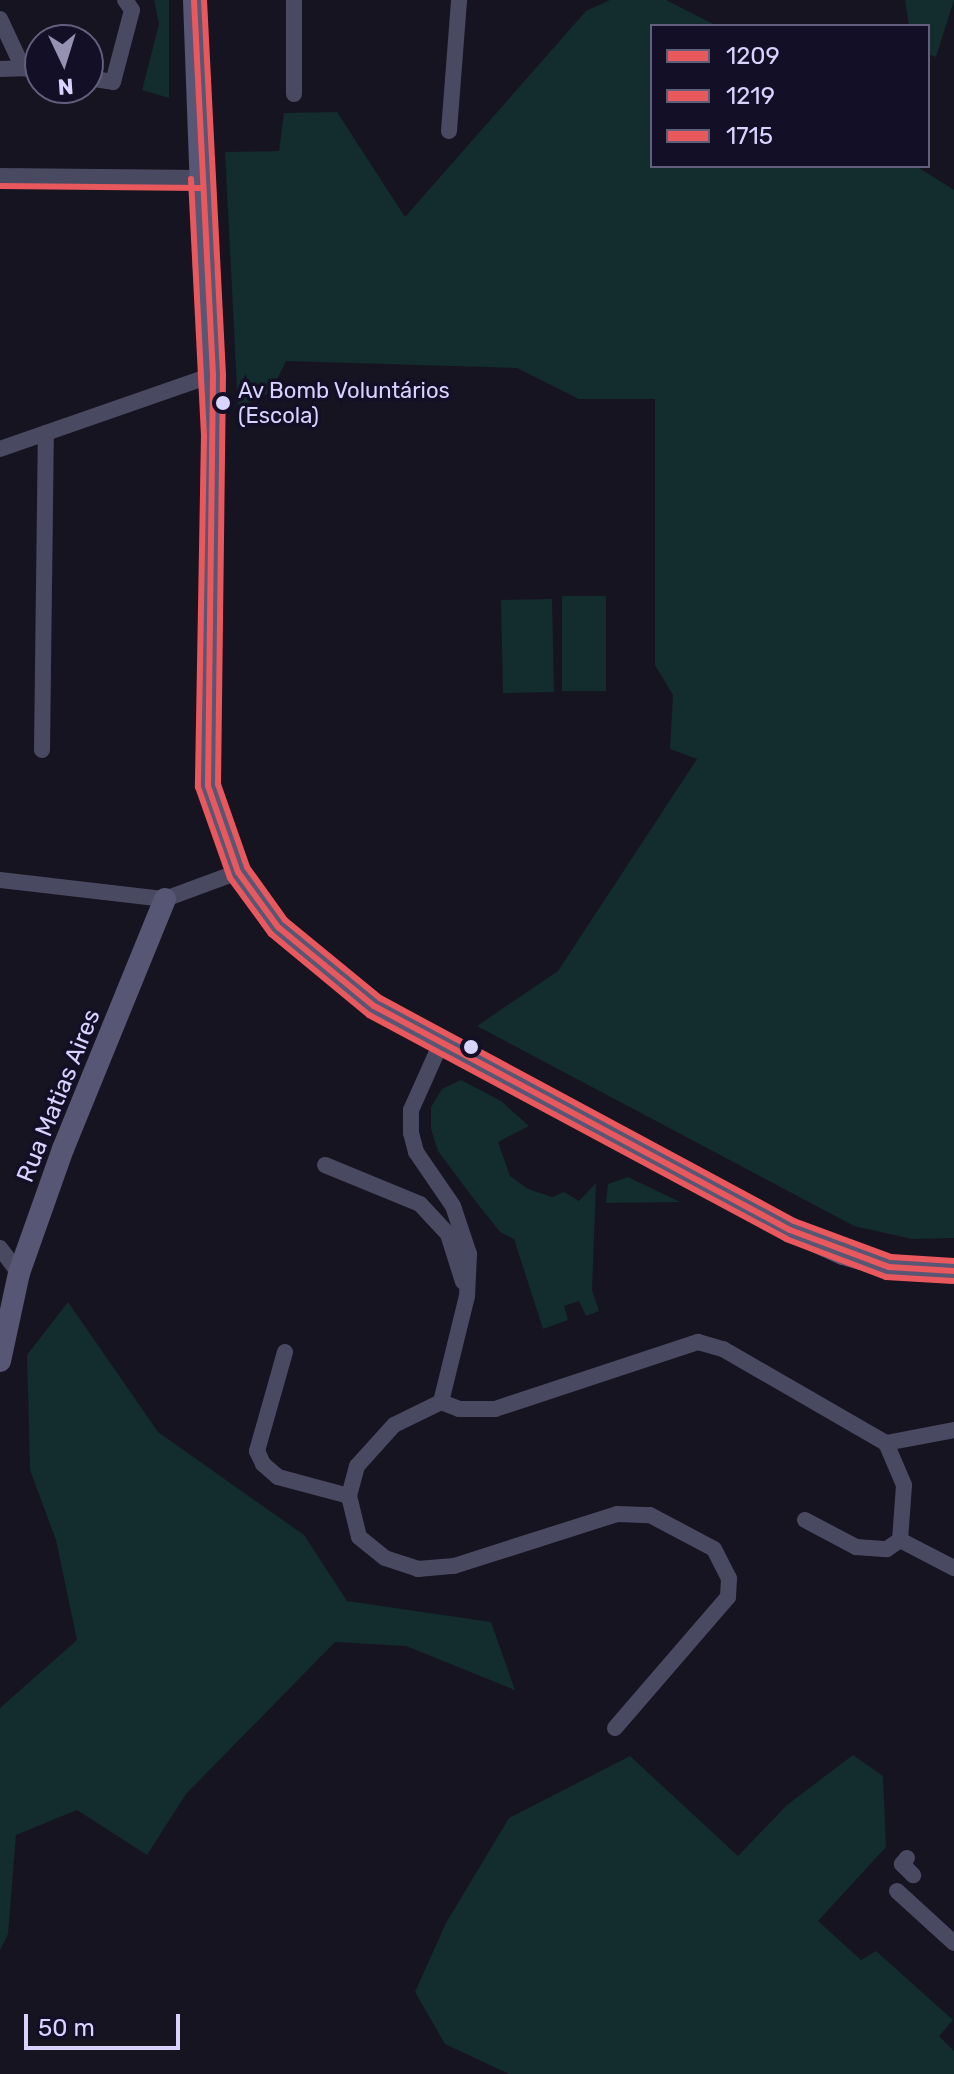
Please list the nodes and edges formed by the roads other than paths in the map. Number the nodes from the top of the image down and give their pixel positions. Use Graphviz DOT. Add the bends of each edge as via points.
graph roads {
  1 [pos="125,0"];
  2 [pos="194,0"];
  3 [pos="294,0"];
  4 [pos="459,0"];
  5 [pos="0,19"];
  6 [pos="23,68"];
  7 [pos="0,69"];
  8 [pos="104,81"];
  9 [pos="294,94"];
  10 [pos="449,131"];
  11 [pos="0,176"];
  12 [pos="201,178"];
  13 [pos="213,375"];
  14 [pos="46,433"];
  15 [pos="0,449"];
  16 [pos="42,750"];
  17 [pos="238,872"];
  18 [pos="0,880"];
  19 [pos="165,899"];
  20 [pos="441,1043"];
  21 [pos="325,1165"];
  22 [pos="0,1248"];
  23 [pos="954,1271"];
  24 [pos="19,1273"];
  25 [pos="467,1296"];
  26 [pos="285,1352"];
  27 [pos="0,1361"];
  28 [pos="441,1402"];
  29 [pos="954,1430"];
  30 [pos="886,1443"];
  31 [pos="349,1496"];
  32 [pos="805,1520"];
  33 [pos="900,1540"];
  34 [pos="954,1568"];
  35 [pos="615,1728"];
  36 [pos="907,1858"];
  37 [pos="913,1875"];
  38 [pos="897,1891"];
  39 [pos="954,1943"];
  1 -- 8 [label="street" via="132,10 113,82"];
  2 -- 12 [label="street"];
  3 -- 9 [label="street"];
  4 -- 10 [label="street"];
  5 -- 6 [label="street"];
  6 -- 7 [label="street"];
  11 -- 12 [label="street"];
  12 -- 13 [label="street"];
  13 -- 14 [label="street"];
  13 -- 17 [label="street" via="208,786"];
  14 -- 15 [label="street"];
  14 -- 16 [label="street"];
  17 -- 19 [label="street"];
  17 -- 20 [label="street" via="278,927 327,972"];
  18 -- 19 [label="street"];
  19 -- 24 [label="street, Rua Matias Aires" via="63,1149"];
  20 -- 23 [label="street" via="843,1254 917,1271"];
  20 -- 25 [label="street" via="411,1110 411,1133 416,1152 463,1228 469,1254"];
  21 -- 25 [label="street" via="420,1204 448,1234"];
  22 -- 24 [label="street"];
  24 -- 27 [label="street, Rua Matias Aires"];
  25 -- 28 [label="street"];
  26 -- 31 [label="street" via="257,1451 278,1477"];
  28 -- 30 [label="street" via="459,1409 495,1409 698,1342 723,1349"];
  28 -- 31 [label="street" via="394,1425 369,1447"];
  29 -- 30 [label="street"];
  30 -- 33 [label="street" via="904,1485"];
  31 -- 35 [label="street" via="359,1537 385,1558 418,1569 454,1566 617,1514 650,1515 714,1549 729,1578 728,1597"];
  32 -- 33 [label="street" via="856,1547 887,1549"];
  33 -- 34 [label="street"];
  36 -- 37 [label="street" via="902,1864"];
  38 -- 39 [label="street"];
}
